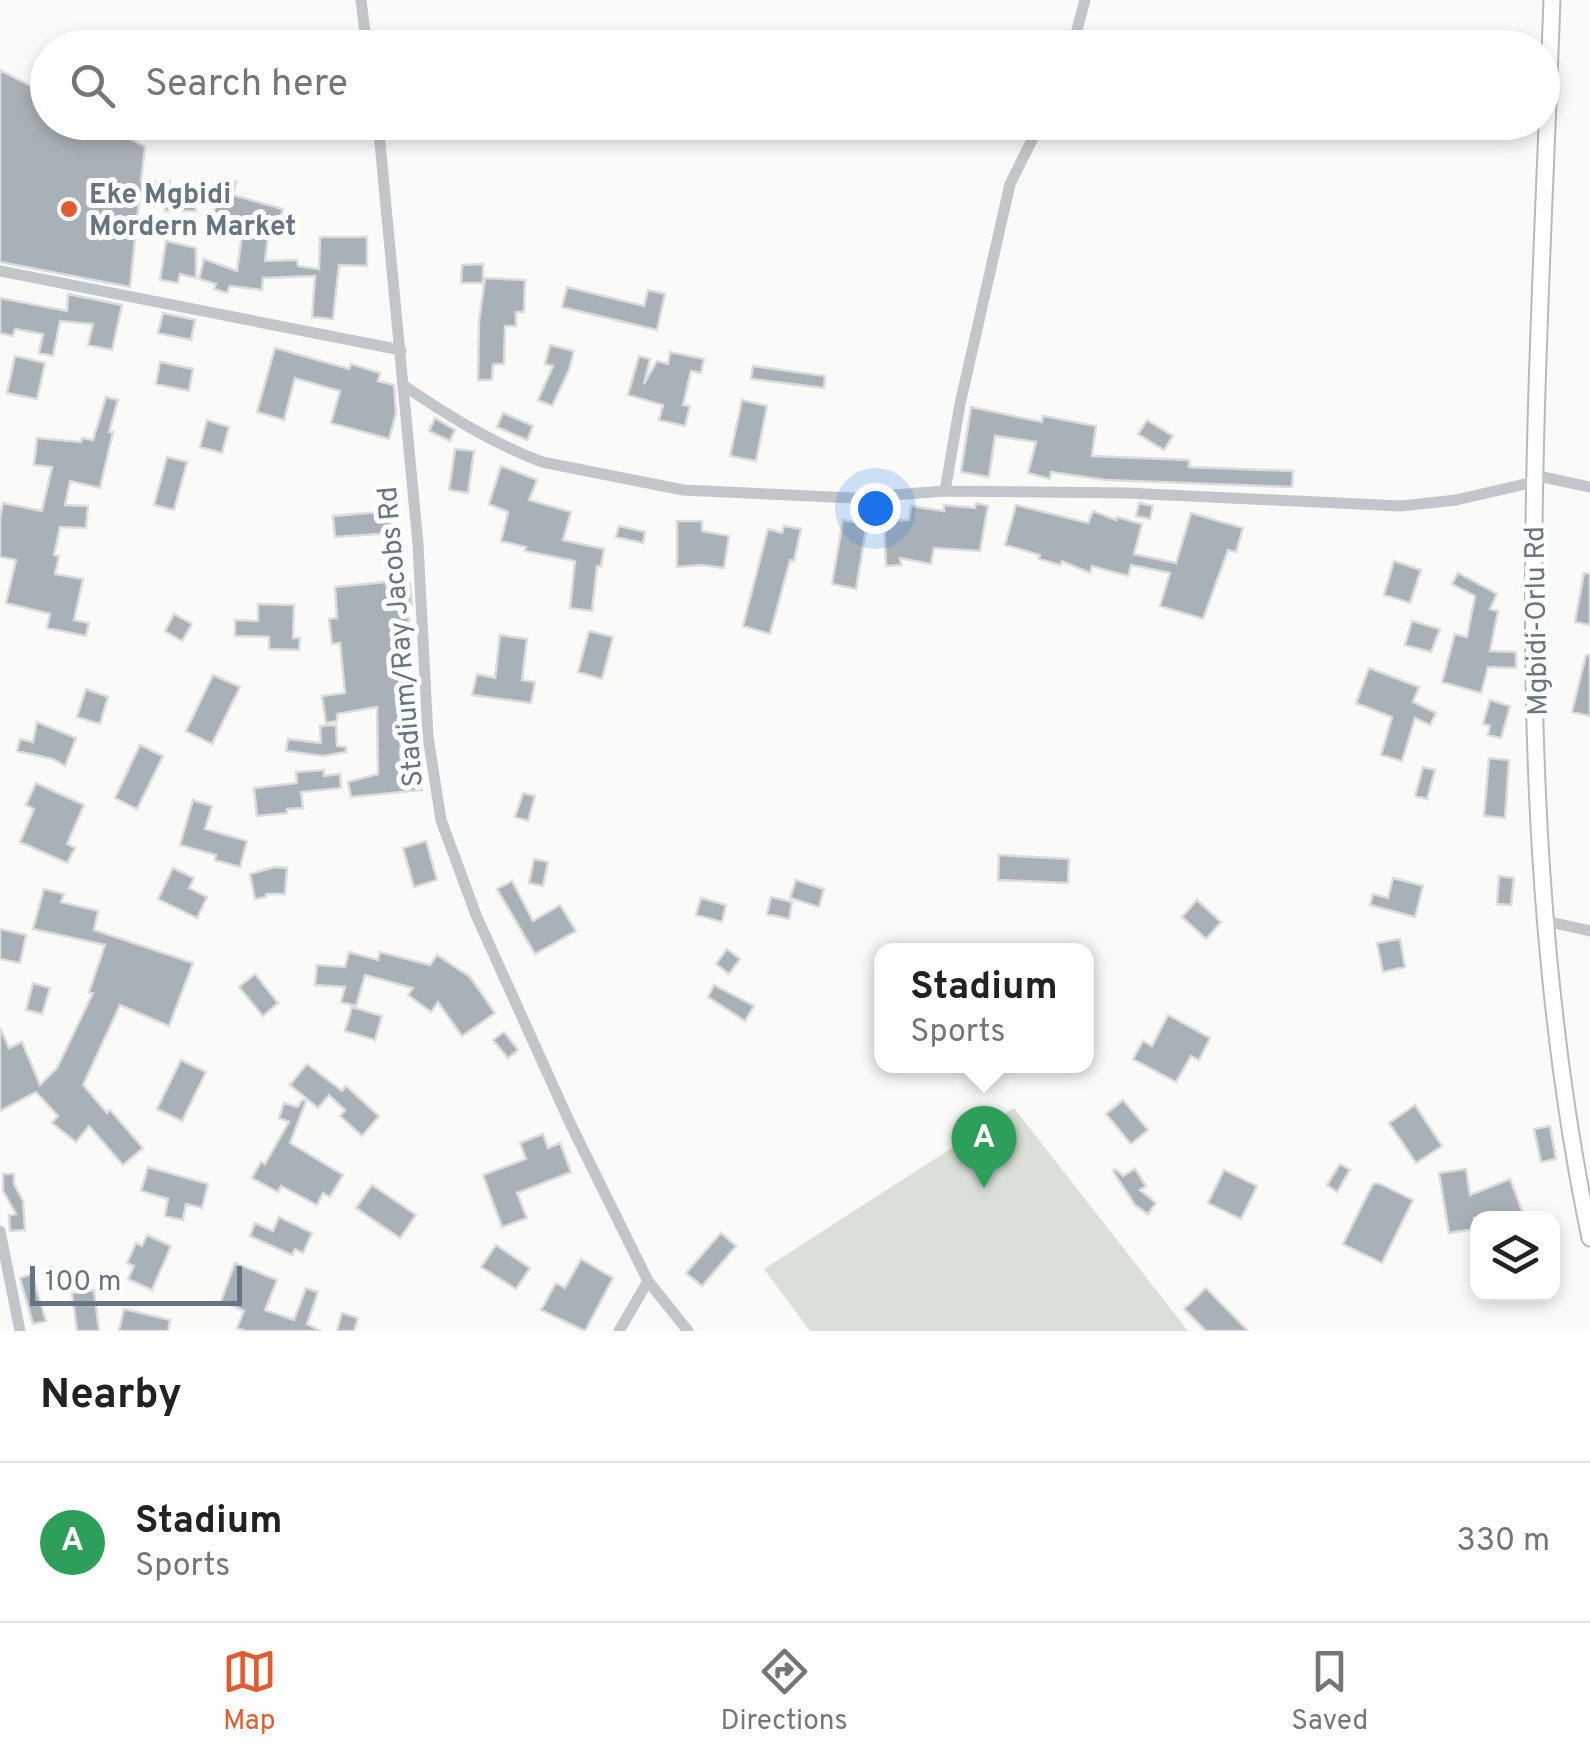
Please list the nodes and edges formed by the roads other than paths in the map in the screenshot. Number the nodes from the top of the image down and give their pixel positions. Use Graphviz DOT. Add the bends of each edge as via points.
graph roads {
  1 [pos="361,0"];
  2 [pos="1085,0"];
  3 [pos="1552,0"];
  4 [pos="365,30"];
  5 [pos="1077,30"];
  6 [pos="1551,30"];
  7 [pos="380,140"];
  8 [pos="1032,140"];
  9 [pos="1547,140"];
  10 [pos="0,271"];
  11 [pos="401,350"];
  12 [pos="403,384"];
  13 [pos="1534,478"];
  14 [pos="1590,486"];
  15 [pos="945,490"];
  16 [pos="1545,921"];
  17 [pos="1590,931"];
  18 [pos="0,1231"];
  19 [pos="1590,1238"];
  20 [pos="648,1281"];
  21 [pos="20,1331"];
  22 [pos="619,1331"];
  23 [pos="688,1331"];
  1 -- 4 [label="street"];
  2 -- 5 [label="street"];
  3 -- 6 [label="main road, Mgbidi-Orlu Rd"];
  7 -- 11 [label="street, Stadium/Ray Jacobs Rd"];
  8 -- 15 [label="street" via="1010,184"];
  9 -- 13 [label="main road, Mgbidi-Orlu Rd"];
  10 -- 11 [label="street"];
  11 -- 12 [label="street, Stadium/Ray Jacobs Rd"];
  12 -- 15 [label="street" via="520,454 682,490 854,498"];
  12 -- 20 [label="street, Stadium/Ray Jacobs Rd" via="428,737 442,820 476,915"];
  13 -- 14 [label="street"];
  13 -- 15 [label="street" via="1456,500 1401,506"];
  13 -- 16 [label="main road, Mgbidi-Orlu Rd" via="1531,589"];
  16 -- 17 [label="street"];
  16 -- 19 [label="main road, Mgbidi-Orlu Rd"];
  18 -- 21 [label="street"];
  20 -- 22 [label="street"];
  20 -- 23 [label="street, Stadium/Ray Jacobs Rd"];
}
